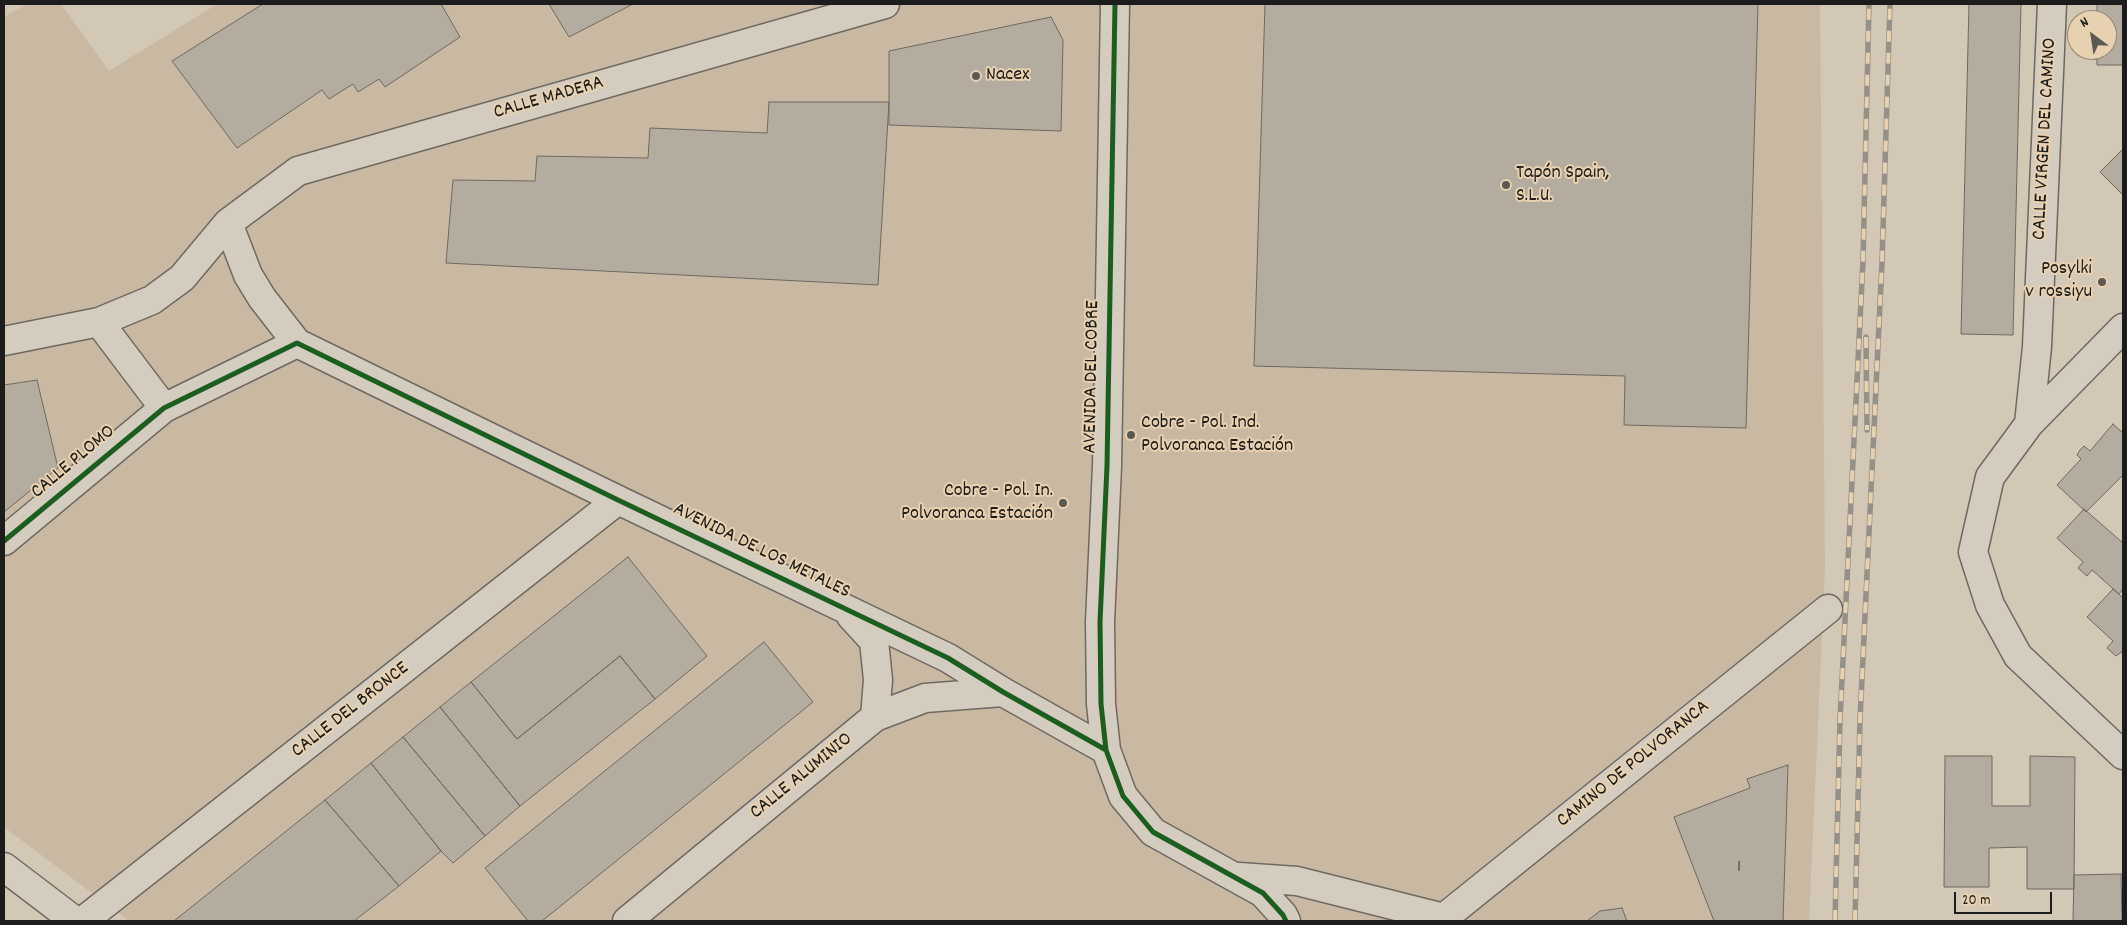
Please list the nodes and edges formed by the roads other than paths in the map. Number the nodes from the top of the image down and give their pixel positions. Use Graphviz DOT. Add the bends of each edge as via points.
graph roads {
  1 [pos="884,4"];
  2 [pos="1115,4"];
  3 [pos="2052,4"];
  4 [pos="228,223"];
  5 [pos="99,322"];
  6 [pos="2123,328"];
  7 [pos="4,340"];
  8 [pos="297,343"];
  9 [pos="164,408"];
  10 [pos="2028,424"];
  11 [pos="618,500"];
  12 [pos="4,541"];
  13 [pos="843,608"];
  14 [pos="1828,609"];
  15 [pos="1003,692"];
  16 [pos="875,717"];
  17 [pos="1106,750"];
  18 [pos="2123,755"];
  19 [pos="4,867"];
  20 [pos="1235,877"];
  21 [pos="1442,920"];
  22 [pos="75,921"];
  23 [pos="83,921"];
  24 [pos="627,921"];
  25 [pos="1286,921"];
  1 -- 4 [label="street, CALLE MADERA" via="298,171"];
  2 -- 17 [label="street, AVENIDA DEL COBRE" via="1107,466 1100,622 1100,704"];
  3 -- 10 [label="street, CALLE VIRGEN DEL CAMINO" via="2036,347"];
  4 -- 5 [label="street, CALLE MADERA" via="182,278 152,300"];
  4 -- 8 [label="street" via="248,275"];
  5 -- 7 [label="street"];
  5 -- 9 [label="street"];
  6 -- 10 [label="street"];
  8 -- 9 [label="street"];
  8 -- 11 [label="street, AVENIDA DE LOS METALES"];
  9 -- 12 [label="street, CALLE PLOMO"];
  10 -- 18 [label="street" via="1990,477 1973,552 1990,605 2018,656"];
  11 -- 13 [label="street, AVENIDA DE LOS METALES"];
  11 -- 23 [label="street, CALLE DEL BRONCE"];
  13 -- 15 [label="street, AVENIDA DE LOS METALES" via="948,658"];
  13 -- 16 [label="street" via="874,641 878,680"];
  14 -- 21 [label="street, CAMINO DE POLVORANCA"];
  15 -- 16 [label="street, CALLE ALUMINIO" via="925,698"];
  15 -- 17 [label="street, AVENIDA DE LOS METALES"];
  16 -- 24 [label="street, CALLE ALUMINIO"];
  17 -- 20 [label="street" via="1123,796 1153,832"];
  19 -- 22 [label="street"];
  20 -- 21 [label="street" via="1297,881"];
  20 -- 25 [label="street" via="1263,894"];
}
